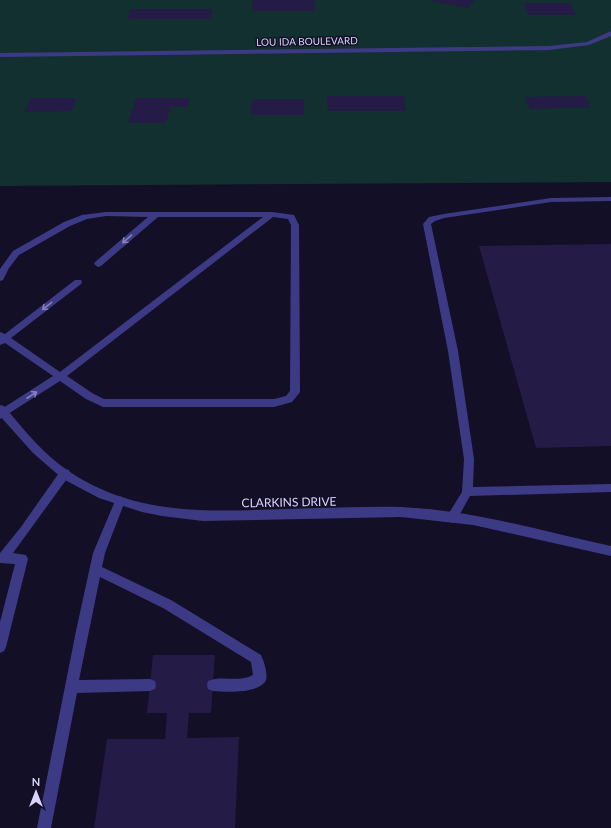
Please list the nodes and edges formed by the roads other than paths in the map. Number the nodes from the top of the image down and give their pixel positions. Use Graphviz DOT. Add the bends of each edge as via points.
graph roads {
  1 [pos="611,33"];
  2 [pos="0,55"];
  3 [pos="611,199"];
  4 [pos="156,214"];
  5 [pos="272,214"];
  6 [pos="98,264"];
  7 [pos="0,278"];
  8 [pos="78,282"];
  9 [pos="2,339"];
  10 [pos="61,376"];
  11 [pos="1,412"];
  12 [pos="65,473"];
  13 [pos="611,488"];
  14 [pos="467,492"];
  15 [pos="120,501"];
  16 [pos="452,518"];
  17 [pos="611,551"];
  18 [pos="1,558"];
  19 [pos="96,570"];
  20 [pos="0,647"];
  21 [pos="150,685"];
  22 [pos="213,685"];
  23 [pos="71,687"];
  24 [pos="44,828"];
  1 -- 2 [label="street, LOU IDA BOULEVARD" via="602,40 589,44 549,48"];
  3 -- 14 [label="street" via="551,200 444,216 432,219 427,224 454,359 469,459"];
  4 -- 5 [label="street"];
  4 -- 6 [label="street, one-way"];
  4 -- 7 [label="street" via="106,214 85,217 67,224 16,253 5,266"];
  5 -- 10 [label="street"];
  5 -- 10 [label="street" via="291,217 295,225 295,392 289,399 274,403 103,403"];
  8 -- 9 [label="street, one-way"];
  9 -- 10 [label="street"];
  11 -- 10 [label="street, one-way"];
  11 -- 12 [label="street, CLARKINS DRIVE" via="35,449"];
  12 -- 15 [label="street, CLARKINS DRIVE" via="95,492"];
  12 -- 18 [label="street" via="26,530"];
  13 -- 14 [label="street"];
  14 -- 16 [label="street"];
  15 -- 16 [label="street, CLARKINS DRIVE" via="140,508 183,515 401,512"];
  15 -- 19 [label="street" via="99,553"];
  16 -- 17 [label="street, CLARKINS DRIVE" via="473,520"];
  18 -- 20 [label="street" via="22,559"];
  19 -- 22 [label="street" via="167,604 257,659 260,678 254,683"];
  19 -- 23 [label="street"];
  21 -- 23 [label="street"];
  23 -- 24 [label="street"];
}
